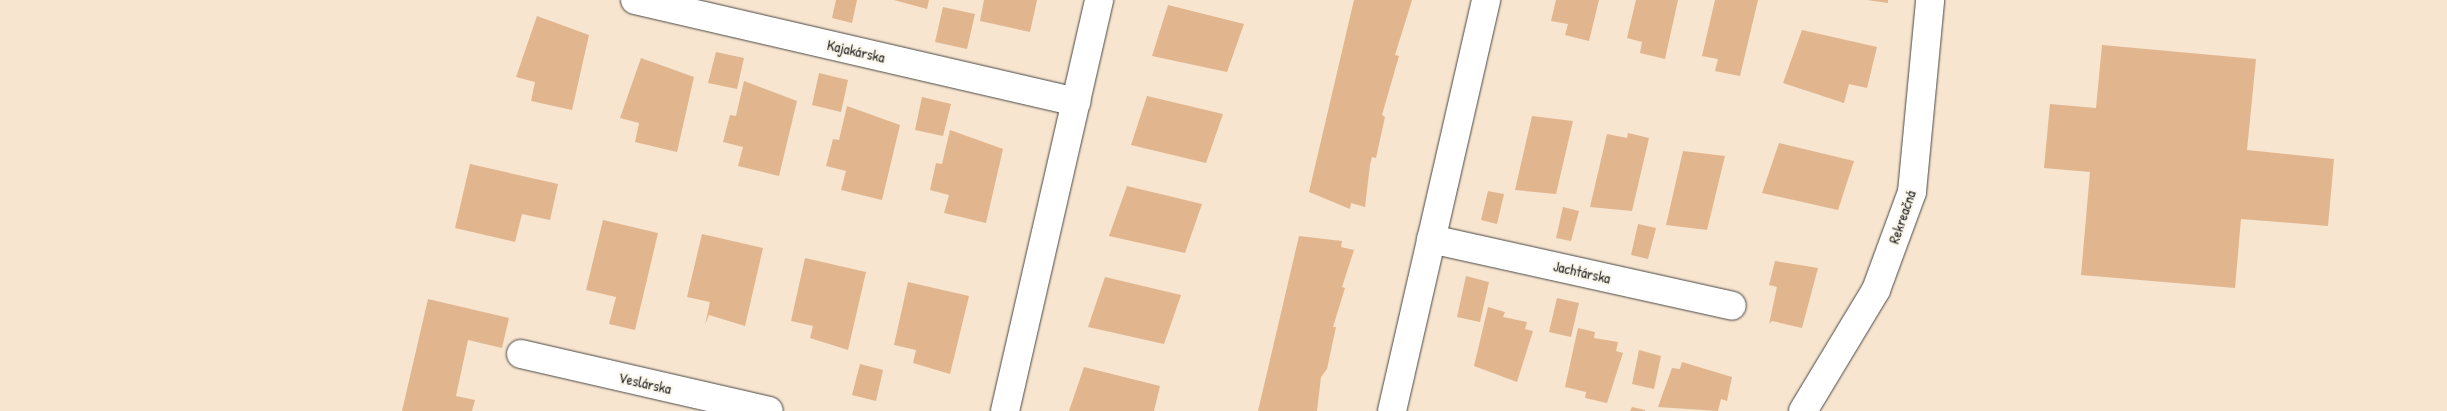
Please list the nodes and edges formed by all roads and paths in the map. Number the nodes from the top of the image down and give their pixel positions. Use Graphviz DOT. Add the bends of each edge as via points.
graph roads {
  1 [pos="635,0"];
  2 [pos="1099,0"];
  3 [pos="1486,0"];
  4 [pos="1930,0"];
  5 [pos="1076,102"];
  6 [pos="1431,239"];
  7 [pos="1732,306"];
  8 [pos="521,354"];
  9 [pos="769,411"];
  10 [pos="1006,411"];
  11 [pos="1392,411"];
  12 [pos="1803,411"];
  1 -- 5 [label="street, Kajakárska"];
  2 -- 5 [label="street"];
  3 -- 6 [label="street"];
  4 -- 12 [label="street, Rekreačná" via="1912,192 1876,290"];
  5 -- 10 [label="street"];
  6 -- 7 [label="street, Jachtárska"];
  6 -- 11 [label="street"];
  8 -- 9 [label="street, Veslárska"];
}
